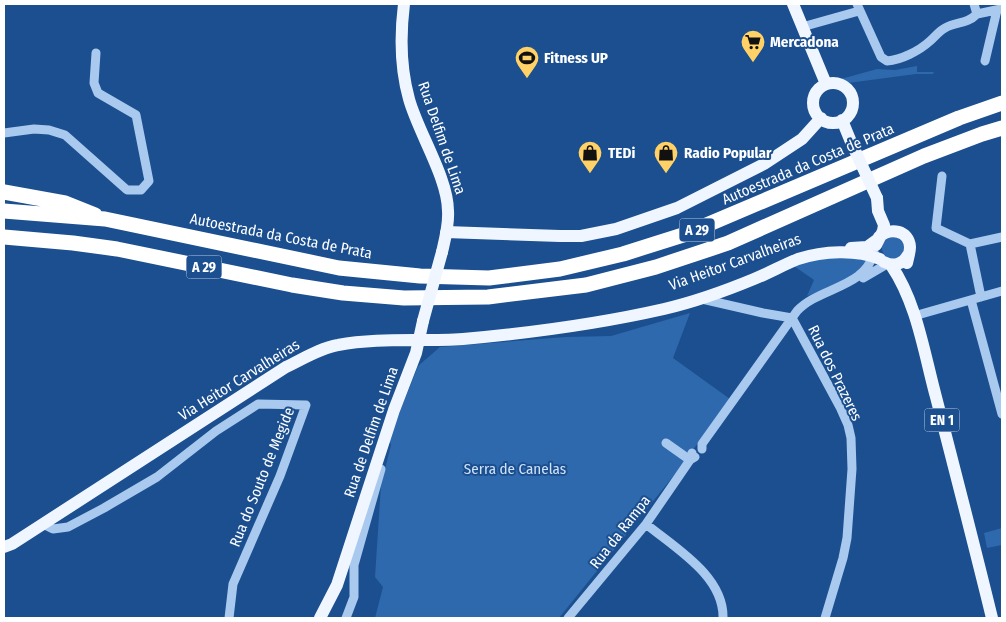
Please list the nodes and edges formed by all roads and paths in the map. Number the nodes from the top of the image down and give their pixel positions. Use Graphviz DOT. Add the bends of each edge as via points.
graph roads {
  1 [pos="404,4"];
  2 [pos="793,4"];
  3 [pos="974,4"];
  4 [pos="858,7"];
  5 [pos="1000,10"];
  6 [pos="977,14"];
  7 [pos="802,27"];
  8 [pos="96,53"];
  9 [pos="985,61"];
  10 [pos="826,84"];
  11 [pos="1002,103"];
  12 [pos="821,118"];
  13 [pos="842,120"];
  14 [pos="1002,128"];
  15 [pos="4,132"];
  16 [pos="942,176"];
  17 [pos="4,192"];
  18 [pos="877,198"];
  19 [pos="4,211"];
  20 [pos="105,219"];
  21 [pos="446,232"];
  22 [pos="898,232"];
  23 [pos="4,237"];
  24 [pos="1002,237"];
  25 [pos="970,244"];
  26 [pos="442,252"];
  27 [pos="881,253"];
  28 [pos="908,255"];
  29 [pos="853,280"];
  30 [pos="1002,291"];
  31 [pos="981,297"];
  32 [pos="908,298"];
  33 [pos="699,299"];
  34 [pos="971,300"];
  35 [pos="633,316"];
  36 [pos="914,316"];
  37 [pos="792,318"];
  38 [pos="418,341"];
  39 [pos="1002,414"];
  40 [pos="666,443"];
  41 [pos="697,452"];
  42 [pos="379,454"];
  43 [pos="43,524"];
  44 [pos="646,524"];
  45 [pos="6,548"];
  46 [pos="229,618"];
  47 [pos="320,618"];
  48 [pos="346,618"];
  49 [pos="568,618"];
  50 [pos="723,618"];
  51 [pos="825,618"];
  52 [pos="992,618"];
  1 -- 21 [label="main road, Rua Delfim de Lima" via="401,54 408,97 444,189 448,210"];
  2 -- 7 [label="main road"];
  3 -- 6 [label="street"];
  4 -- 6 [label="street" via="881,56 887,61 896,61 928,43 946,27 970,21"];
  4 -- 7 [label="street"];
  5 -- 6 [label="street"];
  5 -- 9 [label="street"];
  7 -- 10 [label="main road"];
  8 -- 15 [label="street" via="94,83 98,94 136,115 149,181 141,190 126,190 65,135 34,129"];
  10 -- 12 [label="main road" via="814,98 815,111"];
  10 -- 13 [label="main road" via="839,84 850,92 851,111"];
  11 -- 20 [label="highway, Autoestrada da Costa de Prata / A 29" via="959,118 683,235 560,269 489,278 420,276 339,268"];
  12 -- 13 [label="main road" via="830,122"];
  12 -- 21 [label="main road" via="802,139 764,164 677,208 616,229 581,236"];
  13 -- 18 [label="main road, EN 1, bridge"];
  14 -- 23 [label="highway, A 29" via="924,156 728,243 656,267 586,285 488,297 404,298 343,293 117,249"];
  16 -- 25 [label="street" via="936,228"];
  17 -- 20 [label="highway" via="65,203"];
  18 -- 22 [label="main road, EN 1"];
  18 -- 27 [label="main road, EN 1" via="884,225"];
  19 -- 20 [label="highway, Autoestrada da Costa de Prata / A 29"];
  21 -- 26 [label="main road, Rua Delfim de Lima"];
  22 -- 27 [label="main road" via="888,231"];
  22 -- 28 [label="main road, EN 1" via="909,241"];
  24 -- 25 [label="street"];
  25 -- 31 [label="street"];
  26 -- 38 [label="main road, Rua de Delfim de Lima, bridge"];
  27 -- 28 [label="main road" via="901,263"];
  27 -- 29 [label="street" via="865,272"];
  27 -- 29 [label="street, Rua da Rampa" via="862,278"];
  27 -- 32 [label="main road, EN 1" via="898,276"];
  27 -- 33 [label="main road, Via Heitor Carvalheiras" via="820,254 799,259"];
  27 -- 35 [label="main road, Via Heitor Carvalheiras" via="867,246 804,253 727,285"];
  28 -- 32 [label="main road, EN 1" via="905,274"];
  29 -- 37 [label="street, Rua da Rampa" via="804,303"];
  30 -- 31 [label="street"];
  31 -- 34 [label="street"];
  32 -- 36 [label="main road, EN 1"];
  33 -- 35 [label="main road, Via Heitor Carvalheiras"];
  33 -- 37 [label="street"];
  34 -- 36 [label="street"];
  34 -- 39 [label="street"];
  35 -- 38 [label="main road, Via Heitor Carvalheiras" via="525,333"];
  36 -- 52 [label="main road, EN 1"];
  37 -- 41 [label="street, Rua da Rampa"];
  37 -- 51 [label="street, Rua dos Prazeres" via="840,407 850,438 852,469 847,538"];
  38 -- 42 [label="main road, Rua de Delfim de Lima"];
  38 -- 43 [label="main road, Via Heitor Carvalheiras" via="362,342 337,345 314,353 286,367"];
  40 -- 41 [label="street"];
  41 -- 44 [label="street, Rua da Rampa"];
  42 -- 47 [label="main road, Rua de Delfim de Lima" via="337,585"];
  42 -- 48 [label="street" via="384,458 354,565 354,597"];
  43 -- 45 [label="main road, Via Heitor Carvalheiras"];
  43 -- 46 [label="street, Rua do Souto de Megide" via="53,529 68,527 104,508 157,477 216,431 258,404 306,405 280,476 233,584"];
  44 -- 49 [label="street, Rua da Rampa"];
  44 -- 50 [label="street" via="701,570 719,594"];
}
